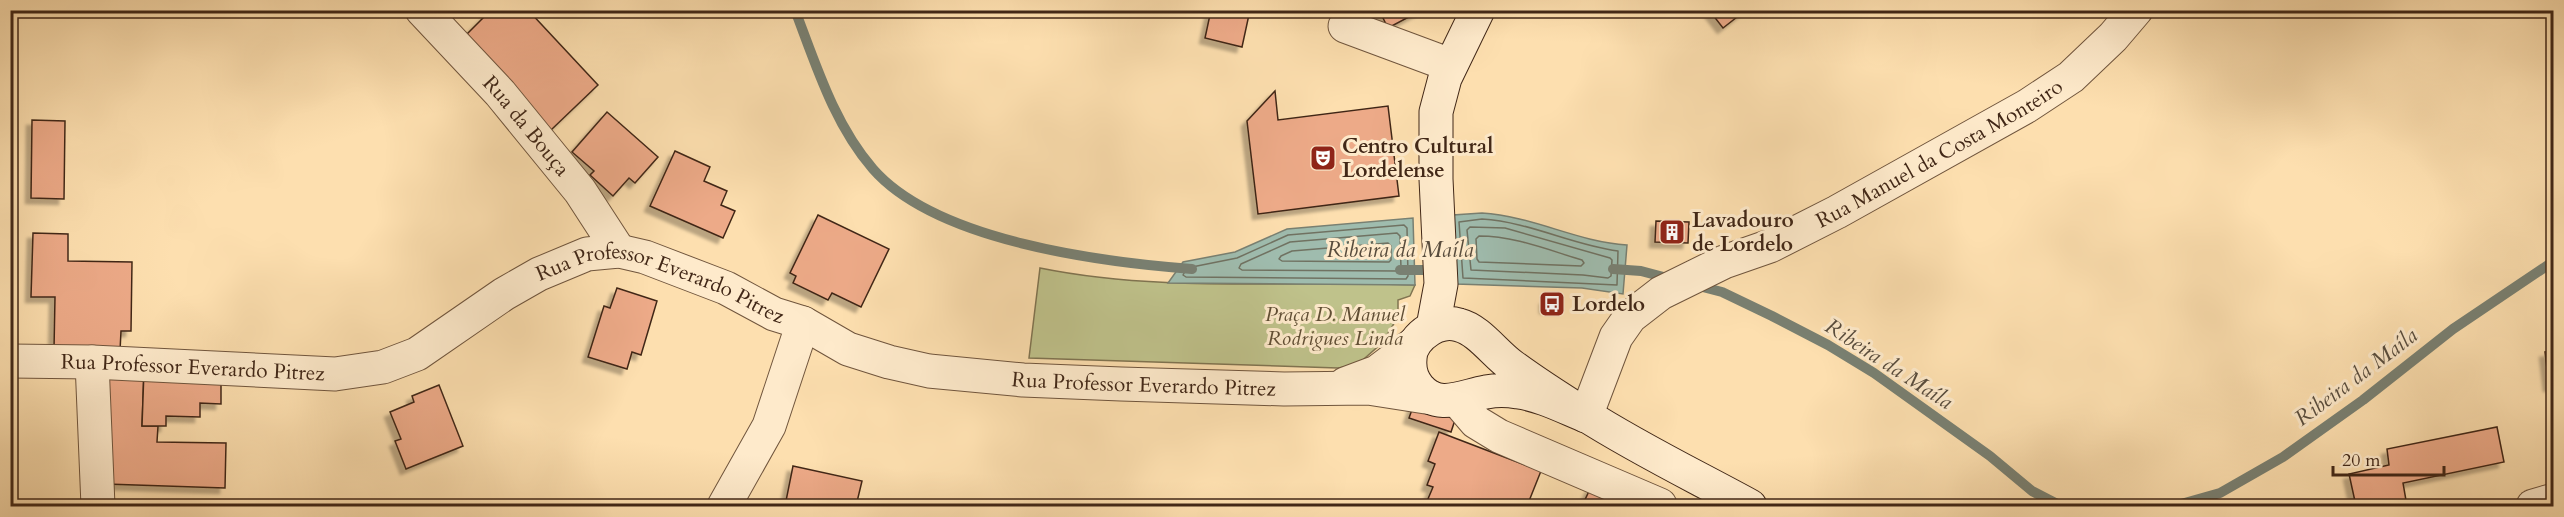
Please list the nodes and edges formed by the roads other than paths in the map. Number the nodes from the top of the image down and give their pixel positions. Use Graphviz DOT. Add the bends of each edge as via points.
graph roads {
  1 [pos="422,10"];
  2 [pos="1478,10"];
  3 [pos="2136,10"];
  4 [pos="1345,27"];
  5 [pos="1450,65"];
  6 [pos="619,251"];
  7 [pos="802,323"];
  8 [pos="1446,333"];
  9 [pos="10,361"];
  10 [pos="92,362"];
  11 [pos="1326,388"];
  12 [pos="1453,398"];
  13 [pos="1586,416"];
  14 [pos="2553,500"];
  15 [pos="1660,505"];
  16 [pos="98,507"];
  17 [pos="724,507"];
  18 [pos="1750,507"];
  19 [pos="2533,507"];
  1 -- 6 [label="street, Rua da Bouça" via="507,102 580,191"];
  2 -- 5 [label="street"];
  3 -- 13 [label="street, Rua Manuel da Costa Monteiro" via="2071,77 2027,106 1838,212 1770,246 1686,279 1641,307 1616,337"];
  4 -- 5 [label="street"];
  5 -- 8 [label="street" via="1436,112 1436,179"];
  6 -- 7 [label="street, Rua Professor Everardo Pitrez" via="726,288 774,314"];
  6 -- 10 [label="street, Rua Professor Everardo Pitrez" via="587,254 540,274 417,354 383,368 335,374"];
  7 -- 11 [label="street, Rua Professor Everardo Pitrez" via="848,349 929,371 1023,380"];
  7 -- 17 [label="street" via="769,426"];
  8 -- 11 [label="street" via="1377,372"];
  8 -- 12 [label="street" via="1486,350 1487,369 1479,387"];
  8 -- 12 [label="street" via="1410,356 1410,369 1422,391"];
  8 -- 13 [label="street" via="1512,367"];
  9 -- 10 [label="street, Rua Professor Everardo Pitrez"];
  10 -- 16 [label="street"];
  11 -- 12 [label="street" via="1383,389"];
  12 -- 13 [label="street" via="1516,391"];
  12 -- 15 [label="street" via="1476,422 1499,436"];
  13 -- 18 [label="street"];
  14 -- 19 [label="street"];
}
